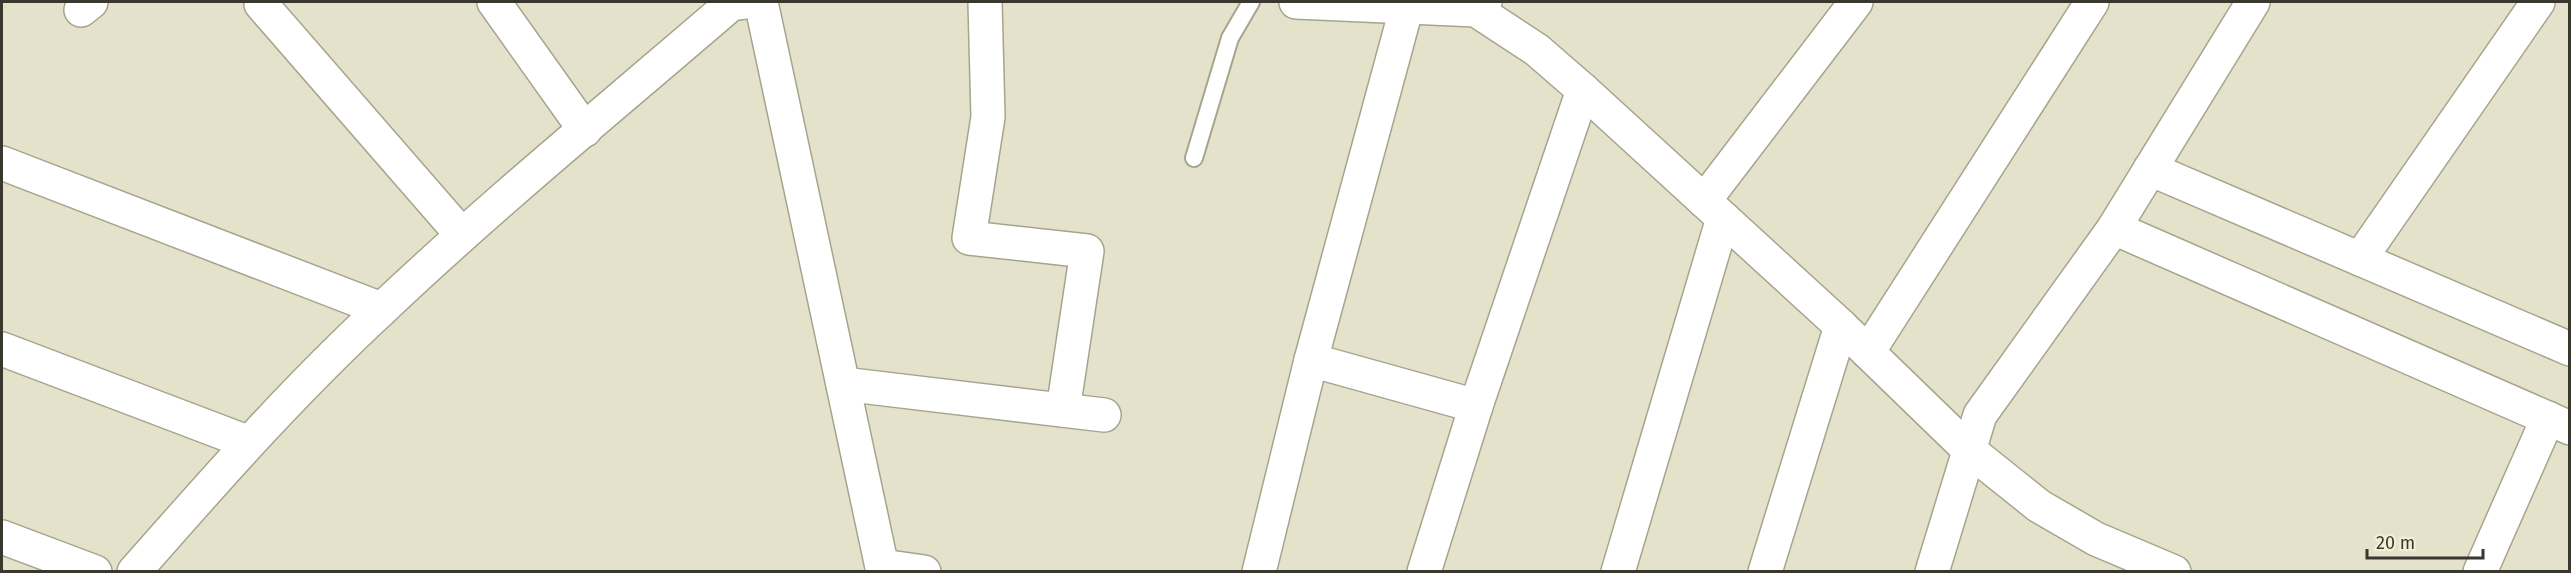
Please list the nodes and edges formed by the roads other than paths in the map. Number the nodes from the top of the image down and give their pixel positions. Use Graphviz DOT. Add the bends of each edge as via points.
graph roads {
  1 [pos="494,2"];
  2 [pos="743,2"];
  3 [pos="985,2"];
  4 [pos="1251,2"];
  5 [pos="1296,2"];
  6 [pos="1856,2"];
  7 [pos="2092,2"];
  8 [pos="2253,2"];
  9 [pos="2538,2"];
  10 [pos="261,4"];
  11 [pos="1407,6"];
  12 [pos="1481,6"];
  13 [pos="1583,90"];
  14 [pos="585,130"];
  15 [pos="1194,158"];
  16 [pos="2,163"];
  17 [pos="2150,169"];
  18 [pos="1713,210"];
  19 [pos="2114,228"];
  20 [pos="462,235"];
  21 [pos="2360,259"];
  22 [pos="381,309"];
  23 [pos="1841,326"];
  24 [pos="2570,348"];
  25 [pos="2,349"];
  26 [pos="1868,352"];
  27 [pos="1311,360"];
  28 [pos="843,384"];
  29 [pos="1476,406"];
  30 [pos="1063,410"];
  31 [pos="1104,415"];
  32 [pos="2559,423"];
  33 [pos="248,442"];
  34 [pos="1969,450"];
  35 [pos="2,537"];
  36 [pos="882,569"];
  37 [pos="2163,569"];
  38 [pos="94,572"];
  39 [pos="134,572"];
  40 [pos="924,572"];
  41 [pos="1259,572"];
  42 [pos="1425,572"];
  43 [pos="1617,572"];
  44 [pos="1765,572"];
  45 [pos="1932,572"];
  46 [pos="2480,572"];
  1 -- 14 [label="street"];
  2 -- 14 [label="street"];
  2 -- 28 [label="street"];
  3 -- 30 [label="street" via="988,117 969,238 1088,251"];
  4 -- 15 [label="lane" via="1230,38"];
  5 -- 11 [label="street"];
  6 -- 18 [label="street"];
  7 -- 26 [label="street"];
  8 -- 17 [label="street"];
  9 -- 21 [label="street"];
  10 -- 20 [label="street"];
  11 -- 12 [label="street"];
  11 -- 27 [label="street"];
  12 -- 13 [label="street"];
  13 -- 18 [label="street"];
  13 -- 29 [label="street"];
  14 -- 20 [label="street"];
  16 -- 22 [label="street"];
  17 -- 19 [label="street"];
  17 -- 21 [label="street"];
  18 -- 23 [label="street"];
  18 -- 43 [label="street"];
  19 -- 32 [label="street"];
  19 -- 34 [label="street" via="1980,415"];
  20 -- 22 [label="street"];
  21 -- 24 [label="street"];
  22 -- 33 [label="street"];
  23 -- 26 [label="street"];
  23 -- 44 [label="street"];
  25 -- 33 [label="street"];
  26 -- 34 [label="street"];
  27 -- 29 [label="street"];
  27 -- 41 [label="street"];
  28 -- 30 [label="street"];
  28 -- 36 [label="street"];
  29 -- 42 [label="street"];
  30 -- 31 [label="street"];
  32 -- 46 [label="street"];
  33 -- 39 [label="street"];
  34 -- 37 [label="street" via="2039,506 2096,539"];
  34 -- 45 [label="street"];
  35 -- 38 [label="street"];
  36 -- 40 [label="street"];
}
